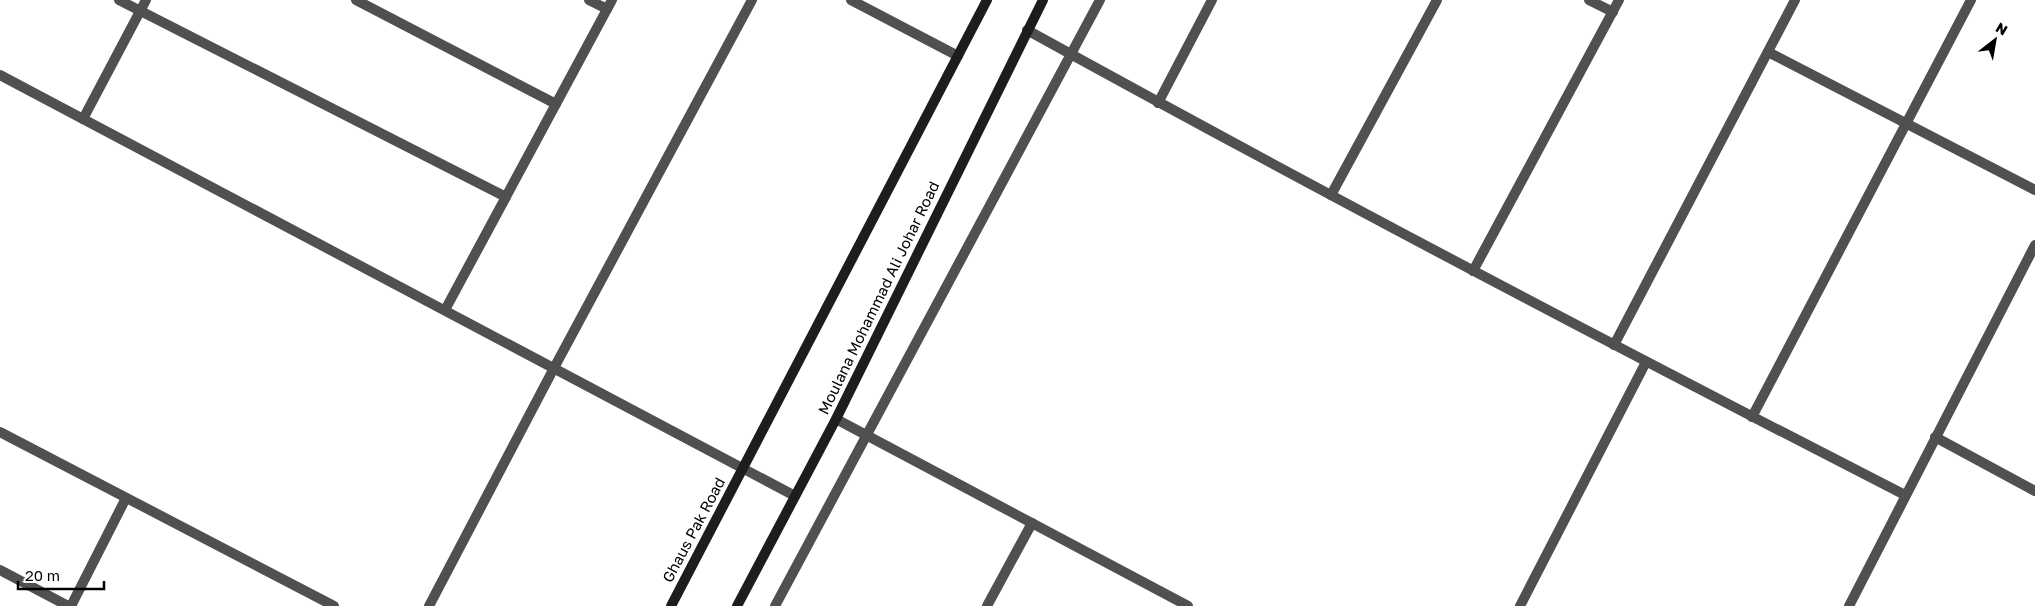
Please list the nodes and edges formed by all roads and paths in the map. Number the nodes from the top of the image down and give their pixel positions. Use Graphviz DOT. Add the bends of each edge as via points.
graph roads {
  1 [pos="119,0"];
  2 [pos="146,0"];
  3 [pos="356,0"];
  4 [pos="589,0"];
  5 [pos="752,0"];
  6 [pos="851,0"];
  7 [pos="987,0"];
  8 [pos="1043,0"];
  9 [pos="1100,0"];
  10 [pos="1212,0"];
  11 [pos="1436,0"];
  12 [pos="1589,0"];
  13 [pos="1619,0"];
  14 [pos="1795,0"];
  15 [pos="1971,0"];
  16 [pos="609,5"];
  17 [pos="140,11"];
  18 [pos="1613,12"];
  19 [pos="1027,30"];
  20 [pos="1768,52"];
  21 [pos="1071,55"];
  22 [pos="958,56"];
  23 [pos="0,75"];
  24 [pos="1158,103"];
  25 [pos="556,104"];
  26 [pos="83,119"];
  27 [pos="1906,123"];
  28 [pos="2035,190"];
  29 [pos="1331,195"];
  30 [pos="506,197"];
  31 [pos="2035,245"];
  32 [pos="1473,271"];
  33 [pos="445,310"];
  34 [pos="1614,345"];
  35 [pos="1646,362"];
  36 [pos="554,368"];
  37 [pos="1752,417"];
  38 [pos="836,419"];
  39 [pos="0,432"];
  40 [pos="866,435"];
  41 [pos="1935,437"];
  42 [pos="743,469"];
  43 [pos="2035,491"];
  44 [pos="1905,495"];
  45 [pos="795,496"];
  46 [pos="126,498"];
  47 [pos="1032,523"];
  48 [pos="0,570"];
  49 [pos="1170,602"];
  50 [pos="70,606"];
  51 [pos="334,606"];
  52 [pos="429,606"];
  53 [pos="671,606"];
  54 [pos="737,606"];
  55 [pos="775,606"];
  56 [pos="987,606"];
  57 [pos="1188,606"];
  58 [pos="1520,606"];
  59 [pos="1849,606"];
  1 -- 17 [label="street"];
  2 -- 17 [label="street"];
  3 -- 25 [label="street"];
  4 -- 16 [label="street"];
  5 -- 36 [label="street"];
  6 -- 22 [label="street"];
  7 -- 22 [label="main road"];
  8 -- 19 [label="main road, Moulana Mohammad Ali Johar Road"];
  9 -- 21 [label="street"];
  10 -- 24 [label="street"];
  11 -- 29 [label="street"];
  12 -- 18 [label="street"];
  13 -- 18 [label="street"];
  14 -- 20 [label="street"];
  15 -- 27 [label="street"];
  16 -- 25 [label="street"];
  17 -- 26 [label="street"];
  17 -- 30 [label="street"];
  18 -- 32 [label="street"];
  19 -- 21 [label="street"];
  19 -- 38 [label="main road, Moulana Mohammad Ali Johar Road"];
  20 -- 27 [label="street"];
  20 -- 34 [label="street"];
  21 -- 24 [label="street"];
  21 -- 40 [label="street"];
  22 -- 42 [label="main road"];
  23 -- 26 [label="street"];
  24 -- 29 [label="street"];
  25 -- 30 [label="street"];
  26 -- 33 [label="street"];
  27 -- 28 [label="street"];
  27 -- 37 [label="street"];
  29 -- 32 [label="street"];
  30 -- 33 [label="street"];
  31 -- 41 [label="street"];
  32 -- 34 [label="street"];
  33 -- 36 [label="street"];
  34 -- 35 [label="street"];
  35 -- 37 [label="street"];
  35 -- 58 [label="street"];
  36 -- 42 [label="street"];
  36 -- 52 [label="street"];
  37 -- 44 [label="street"];
  38 -- 40 [label="street"];
  38 -- 45 [label="main road, Moulana Mohammad Ali Johar Road"];
  39 -- 46 [label="street"];
  40 -- 47 [label="street"];
  40 -- 55 [label="street"];
  41 -- 43 [label="street"];
  41 -- 44 [label="street"];
  42 -- 45 [label="street"];
  42 -- 53 [label="main road, Ghaus Pak Road"];
  44 -- 59 [label="street"];
  45 -- 54 [label="main road, Moulana Mohammad Ali Johar Road"];
  46 -- 50 [label="street"];
  46 -- 51 [label="street"];
  47 -- 49 [label="street"];
  47 -- 56 [label="street"];
  48 -- 50 [label="street"];
  49 -- 57 [label="street"];
}
